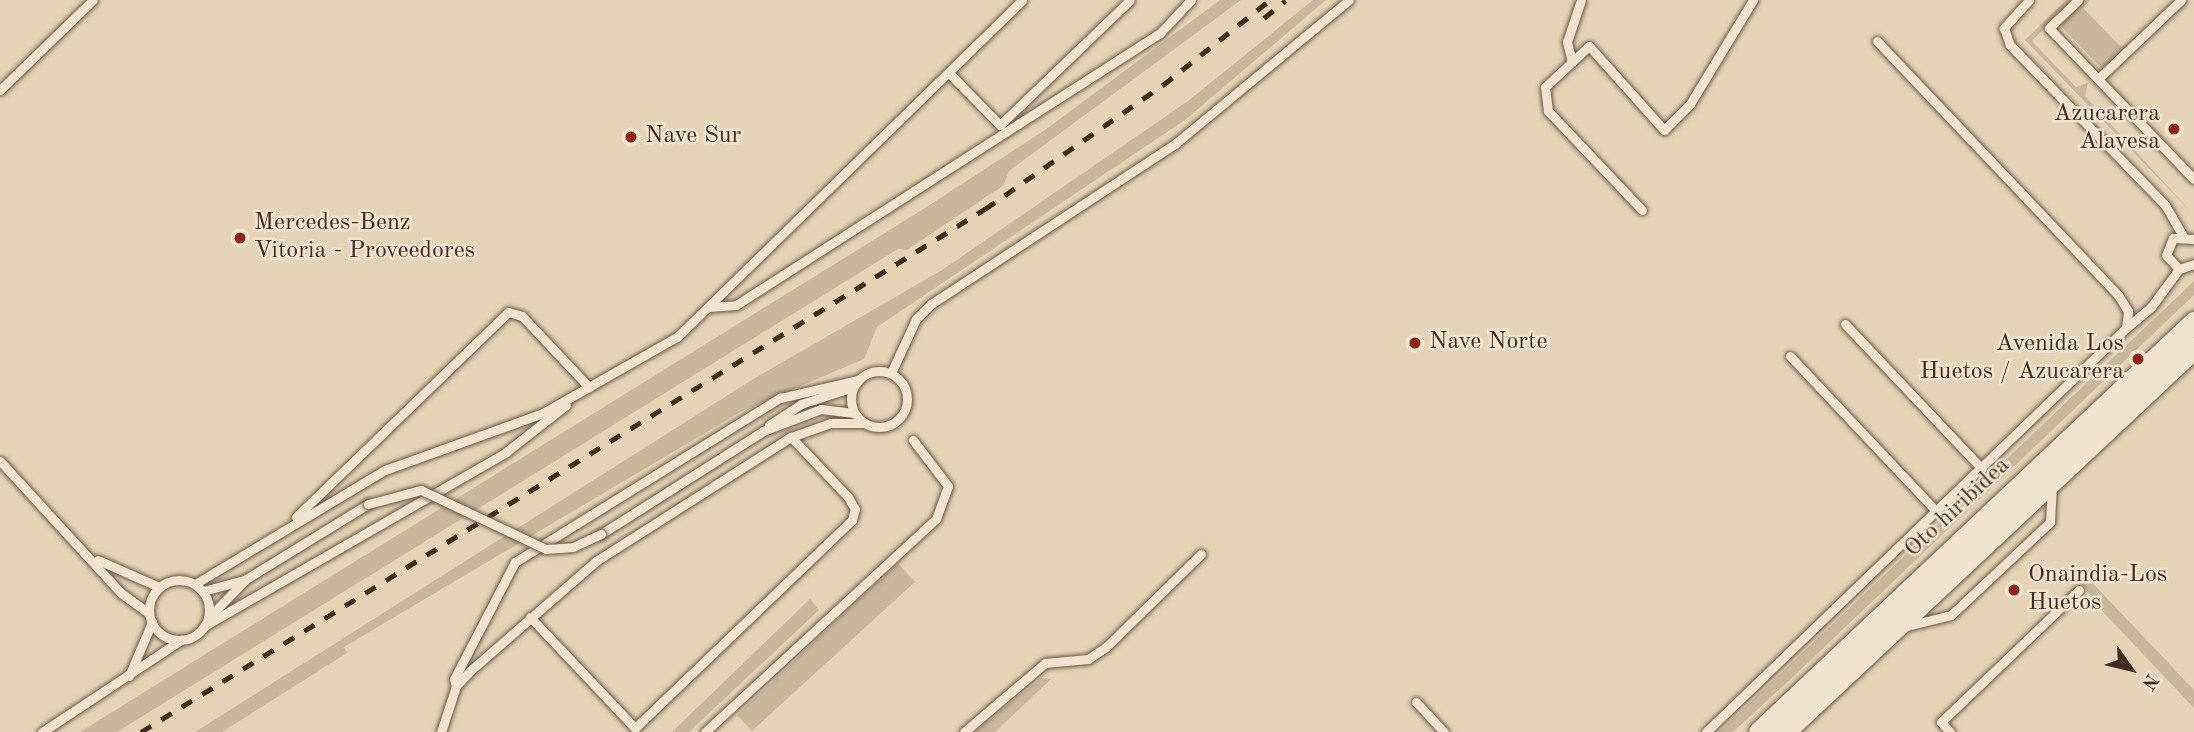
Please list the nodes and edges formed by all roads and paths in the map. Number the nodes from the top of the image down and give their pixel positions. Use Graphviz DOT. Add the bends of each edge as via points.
graph roads {
  1 [pos="93,0"];
  2 [pos="1022,0"];
  3 [pos="1130,0"];
  4 [pos="1191,0"];
  5 [pos="1349,0"];
  6 [pos="1581,0"];
  7 [pos="1753,0"];
  8 [pos="2029,0"];
  9 [pos="2078,0"];
  10 [pos="2181,0"];
  11 [pos="1877,41"];
  12 [pos="1572,62"];
  13 [pos="949,73"];
  14 [pos="2098,79"];
  15 [pos="0,90"];
  16 [pos="2194,179"];
  17 [pos="1642,210"];
  18 [pos="2182,234"];
  19 [pos="2194,239"];
  20 [pos="2194,264"];
  21 [pos="2179,269"];
  22 [pos="709,307"];
  23 [pos="2194,322"];
  24 [pos="1845,324"];
  25 [pos="2126,328"];
  26 [pos="2194,348"];
  27 [pos="1790,356"];
  28 [pos="891,373"];
  29 [pos="856,383"];
  30 [pos="589,387"];
  31 [pos="854,413"];
  32 [pos="864,423"];
  33 [pos="763,431"];
  34 [pos="792,437"];
  35 [pos="913,440"];
  36 [pos="0,461"];
  37 [pos="1982,469"];
  38 [pos="1937,512"];
  39 [pos="289,525"];
  40 [pos="1201,554"];
  41 [pos="96,559"];
  42 [pos="246,579"];
  43 [pos="159,587"];
  44 [pos="199,587"];
  45 [pos="2079,590"];
  46 [pos="151,617"];
  47 [pos="530,617"];
  48 [pos="206,622"];
  49 [pos="181,640"];
  50 [pos="129,678"];
  51 [pos="456,686"];
  52 [pos="1416,702"];
  53 [pos="42,732"];
  54 [pos="441,732"];
  55 [pos="705,732"];
  56 [pos="964,732"];
  57 [pos="1444,732"];
  58 [pos="1706,732"];
  59 [pos="1759,732"];
  60 [pos="1784,732"];
  61 [pos="1950,732"];
  1 -- 15 [label="lane"];
  2 -- 13 [label="lane"];
  3 -- 13 [label="lane" via="1000,125"];
  4 -- 22 [label="lane" via="1160,33 736,304"];
  5 -- 28 [label="lane" via="1177,143 931,304 916,319"];
  6 -- 12 [label="lane" via="1567,42"];
  7 -- 12 [label="lane" via="1690,104 1664,130 1589,46"];
  8 -- 18 [label="lane" via="2004,28 2010,45 2165,205"];
  9 -- 14 [label="lane" via="2049,28"];
  10 -- 14 [label="lane"];
  11 -- 25 [label="lane" via="2118,295 2128,311"];
  12 -- 17 [label="lane" via="1545,87 1548,111"];
  13 -- 22 [label="lane"];
  14 -- 16 [label="lane"];
  18 -- 19 [label="lane"];
  18 -- 21 [label="lane" via="2173,238 2166,255"];
  20 -- 21 [label="lane"];
  21 -- 25 [label="lane" via="2151,307"];
  22 -- 30 [label="lane" via="677,337"];
  23 -- 59 [label="street, Oto hiribidea"];
  24 -- 37 [label="lane"];
  25 -- 37 [label="lane"];
  26 -- 60 [label="street, Oto hiribidea"];
  27 -- 38 [label="lane"];
  28 -- 29 [label="lane" via="874,371"];
  28 -- 32 [label="lane" via="907,396 903,414 887,426"];
  29 -- 31 [label="lane"];
  29 -- 33 [label="lane" via="801,404"];
  29 -- 51 [label="lane" via="780,398 515,562 454,679"];
  30 -- 39 [label="lane" via="543,413 385,470"];
  30 -- 39 [label="lane" via="522,316 508,312"];
  30 -- 48 [label="lane" via="506,452"];
  31 -- 32 [label="lane"];
  31 -- 33 [label="lane" via="821,409"];
  32 -- 34 [label="lane" via="831,423"];
  33 -- 42 [label="lane, bridge" via="573,547 546,549 421,490 368,504"];
  34 -- 47 [label="lane" via="607,554"];
  34 -- 47 [label="lane" via="848,497 855,509 852,520 635,728"];
  35 -- 55 [label="lane" via="948,486 936,519"];
  36 -- 41 [label="lane"];
  37 -- 38 [label="lane"];
  38 -- 58 [label="lane"];
  39 -- 44 [label="lane"];
  40 -- 56 [label="lane" via="1106,647 1088,659 1045,663"];
  41 -- 43 [label="lane"];
  41 -- 46 [label="lane" via="121,593"];
  42 -- 44 [label="lane"];
  42 -- 48 [label="lane"];
  43 -- 44 [label="lane" via="177,580"];
  43 -- 46 [label="lane"];
  44 -- 48 [label="lane"];
  45 -- 61 [label="lane" via="1941,722"];
  46 -- 49 [label="lane" via="164,635"];
  46 -- 50 [label="lane"];
  47 -- 51 [label="lane"];
  48 -- 49 [label="lane"];
  49 -- 50 [label="lane"];
  50 -- 53 [label="lane"];
  51 -- 54 [label="lane"];
  52 -- 57 [label="lane"];
}
